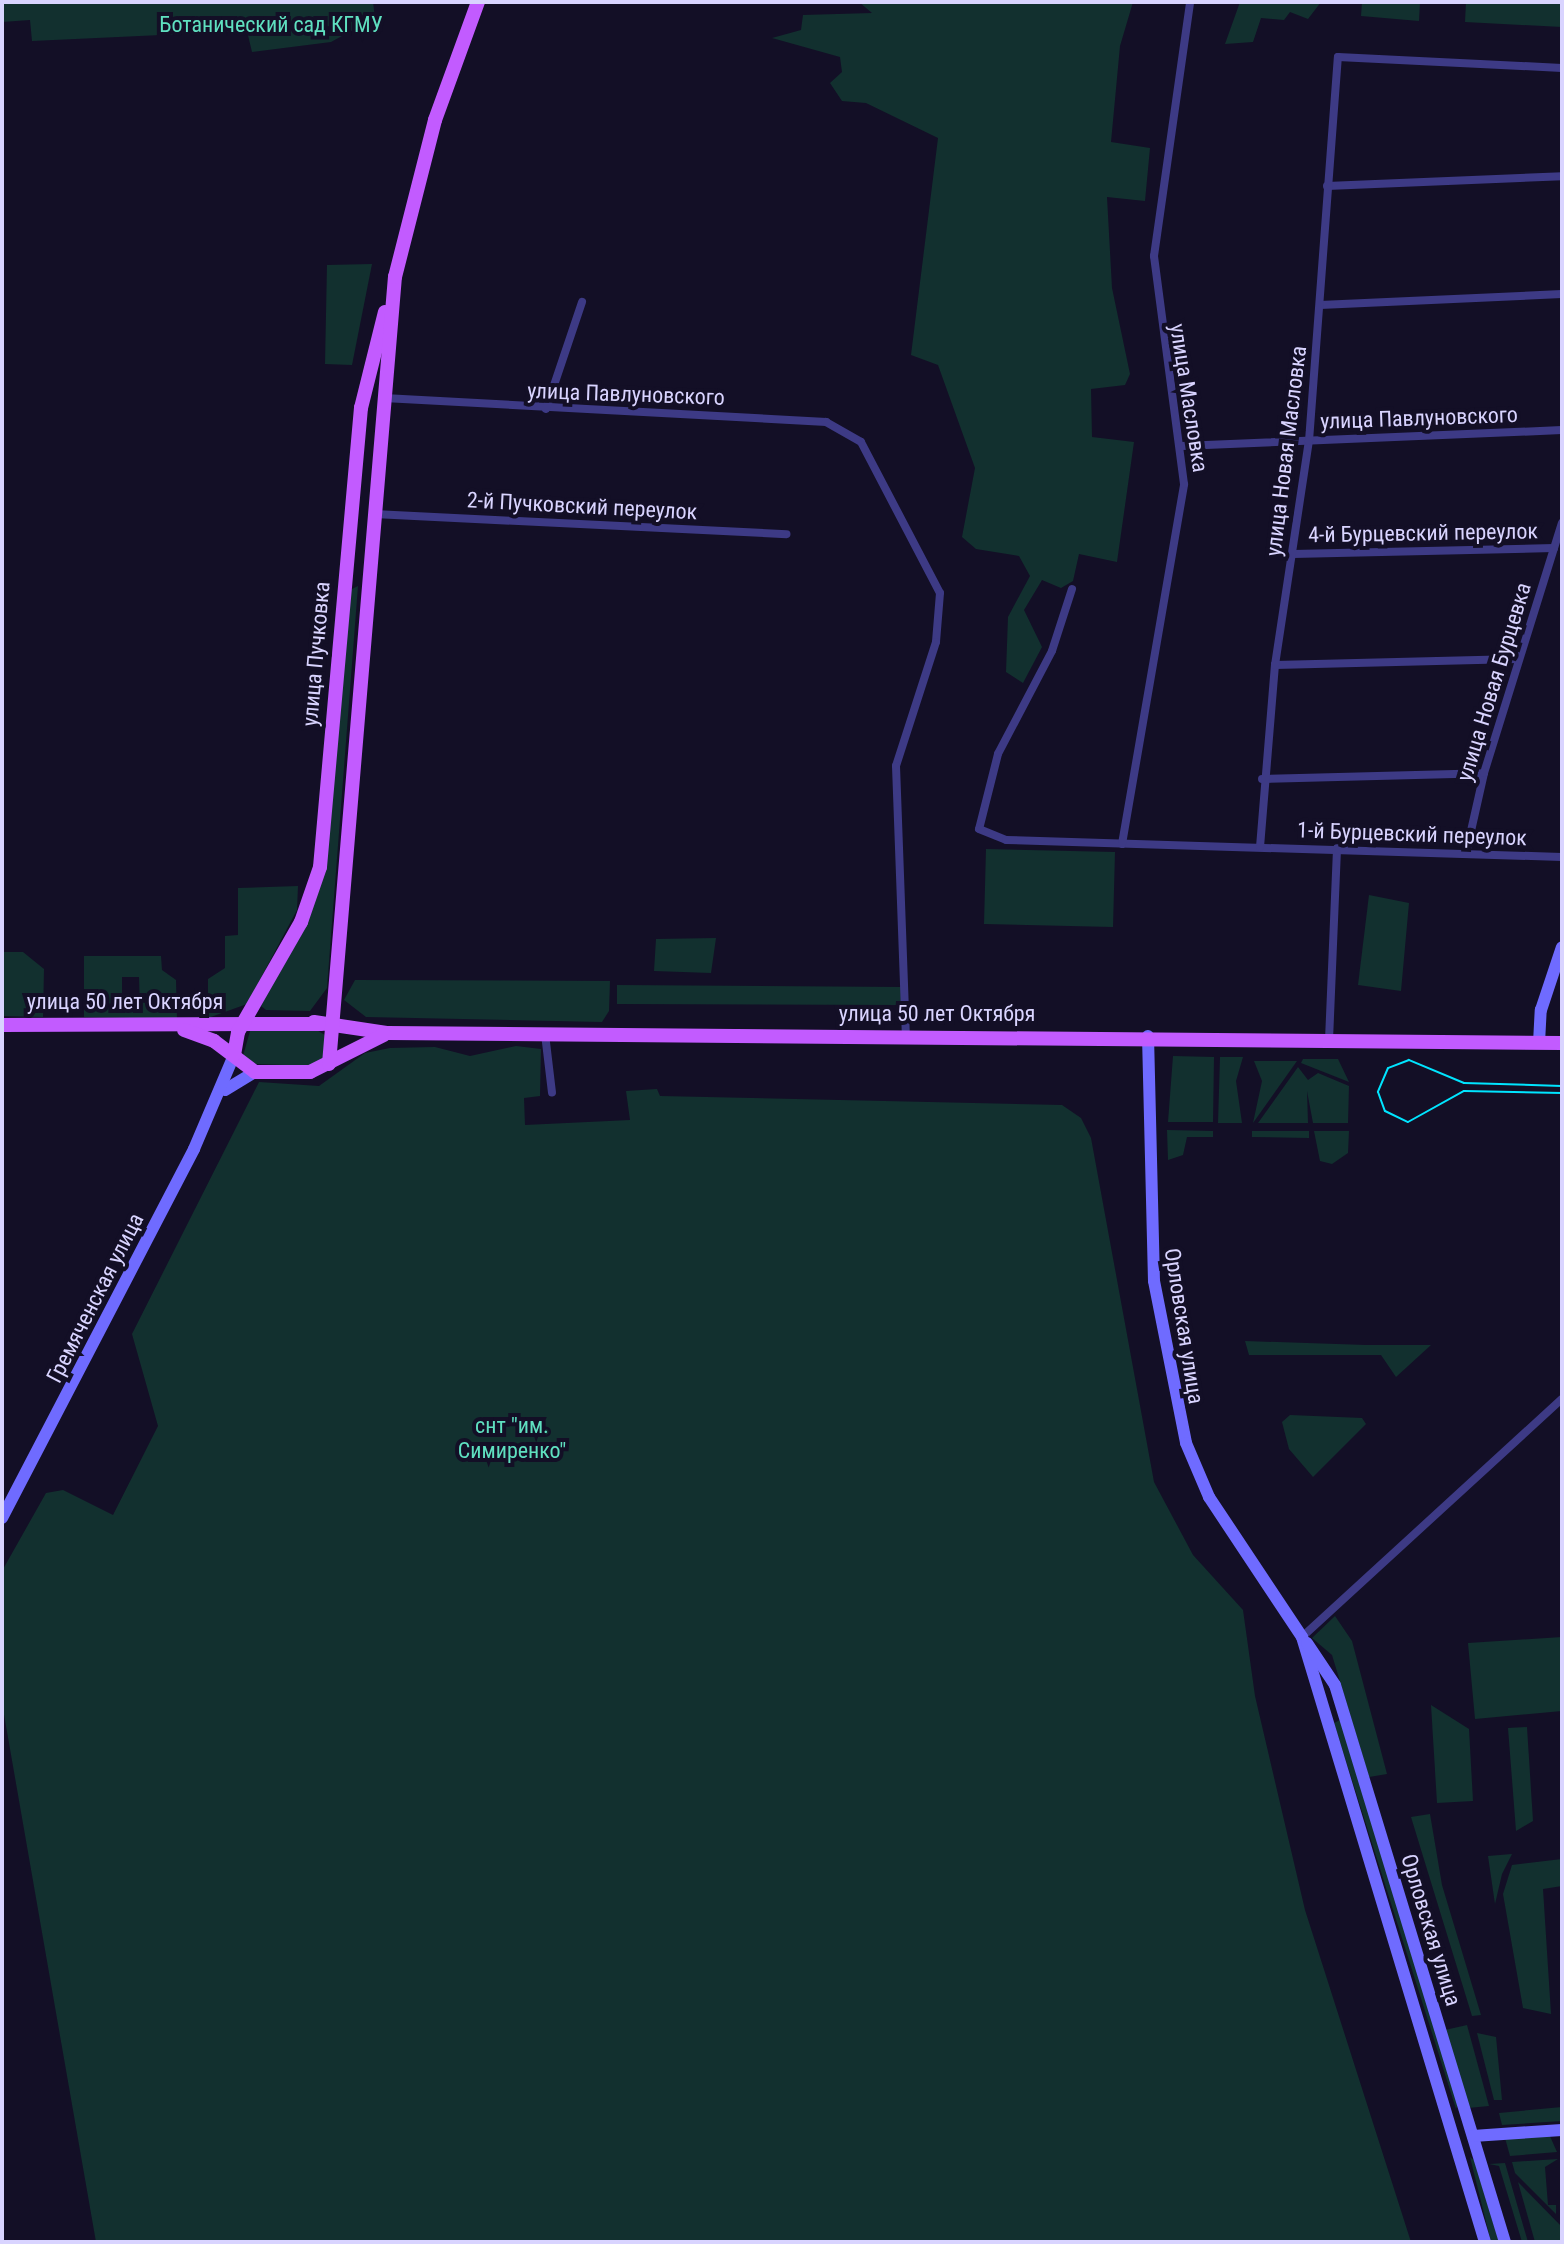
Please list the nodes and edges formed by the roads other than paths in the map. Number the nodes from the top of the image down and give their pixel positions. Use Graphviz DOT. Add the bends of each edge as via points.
graph roads {
  1 [pos="478,2"];
  2 [pos="1190,2"];
  3 [pos="1562,68"];
  4 [pos="1562,176"];
  5 [pos="1327,186"];
  6 [pos="395,277"];
  7 [pos="1562,294"];
  8 [pos="582,302"];
  9 [pos="1320,305"];
  10 [pos="366,384"];
  11 [pos="384,392"];
  12 [pos="546,409"];
  13 [pos="1562,430"];
  14 [pos="1309,441"];
  15 [pos="1182,446"];
  16 [pos="374,514"];
  17 [pos="1562,523"];
  18 [pos="787,534"];
  19 [pos="1554,548"];
  20 [pos="1293,554"];
  21 [pos="345,576"];
  22 [pos="369,577"];
  23 [pos="1072,589"];
  24 [pos="1518,659"];
  25 [pos="1275,665"];
  26 [pos="1484,773"];
  27 [pos="1262,779"];
  28 [pos="1122,844"];
  29 [pos="1260,847"];
  30 [pos="1337,848"];
  31 [pos="1466,853"];
  32 [pos="1562,857"];
  33 [pos="1562,947"];
  34 [pos="247,1022"];
  35 [pos="314,1022"];
  36 [pos="334,1023"];
  37 [pos="2,1025"];
  38 [pos="161,1026"];
  39 [pos="388,1033"];
  40 [pos="545,1034"];
  41 [pos="1148,1036"];
  42 [pos="906,1037"];
  43 [pos="1329,1040"];
  44 [pos="337,1042"];
  45 [pos="1539,1043"];
  46 [pos="1562,1043"];
  47 [pos="234,1055"];
  48 [pos="329,1064"];
  49 [pos="255,1072"];
  50 [pos="552,1093"];
  51 [pos="221,1096"];
  52 [pos="1562,1399"];
  53 [pos="2,1518"];
  54 [pos="1302,1637"];
  55 [pos="1562,2130"];
  56 [pos="1473,2136"];
  57 [pos="1455,2141"];
  58 [pos="1485,2242"];
  59 [pos="1505,2242"];
  1 -- 6 [label="main road, улица Пучковка" via="435,120"];
  2 -- 15 [label="street, улица Масловка" via="1154,256"];
  3 -- 5 [label="street, улица Новая Масловка" via="1338,57"];
  4 -- 5 [label="street"];
  5 -- 9 [label="street, улица Новая Масловка"];
  6 -- 10 [label="main road, улица Пучковка"];
  6 -- 11 [label="main road, улица Пучковка"];
  7 -- 9 [label="street"];
  8 -- 12 [label="street"];
  9 -- 14 [label="street, улица Новая Масловка"];
  10 -- 11 [label="street, улица Павлуновского"];
  10 -- 21 [label="main road, улица Пучковка"];
  11 -- 12 [label="street, улица Павлуновского"];
  11 -- 16 [label="main road, улица Пучковка"];
  12 -- 42 [label="street, улица Павлуновского" via="826,422 861,442 940,593 936,642 896,766"];
  13 -- 14 [label="street, улица Павлуновского"];
  14 -- 15 [label="street, улица Павлуновского"];
  14 -- 20 [label="street, улица Новая Масловка"];
  15 -- 28 [label="street, улица Масловка" via="1178,528"];
  16 -- 18 [label="street, 2-й Пучковский переулок"];
  16 -- 22 [label="main road, улица Пучковка"];
  17 -- 19 [label="street, улица Новая Бурцевка"];
  19 -- 20 [label="street, 4-й Бурцевский переулок"];
  19 -- 24 [label="street, улица Новая Бурцевка"];
  20 -- 25 [label="street, улица Новая Масловка"];
  21 -- 22 [label="main road"];
  21 -- 34 [label="main road, улица Пучковка" via="317,880"];
  22 -- 36 [label="main road, улица Пучковка"];
  23 -- 28 [label="street, 1-й Бурцевский переулок" via="1052,651 998,754 979,829 1006,840"];
  24 -- 25 [label="street"];
  24 -- 26 [label="street, улица Новая Бурцевка"];
  25 -- 27 [label="street, улица Новая Масловка"];
  26 -- 27 [label="street"];
  26 -- 31 [label="street, улица Новая Бурцевка"];
  27 -- 29 [label="street, улица Новая Масловка"];
  28 -- 29 [label="street, 1-й Бурцевский переулок"];
  29 -- 30 [label="street, 1-й Бурцевский переулок"];
  30 -- 31 [label="street, 1-й Бурцевский переулок"];
  30 -- 43 [label="street"];
  31 -- 32 [label="street, 1-й Бурцевский переулок"];
  33 -- 45 [label="street" via="1541,1010"];
  34 -- 35 [label="main road, улица 50 лет Октября"];
  34 -- 38 [label="main road, улица 50 лет Октября"];
  34 -- 47 [label="main road, улица Пучковка"];
  35 -- 36 [label="main road, улица 50 лет Октября"];
  35 -- 44 [label="main road" via="330,1029"];
  36 -- 39 [label="main road, улица 50 лет Октября"];
  36 -- 44 [label="main road, улица Пучковка"];
  37 -- 38 [label="main road, улица 50 лет Октября"];
  38 -- 47 [label="main road" via="203,1036"];
  39 -- 40 [label="main road, улица 50 лет Октября"];
  39 -- 48 [label="main road"];
  40 -- 42 [label="main road, улица 50 лет Октября"];
  40 -- 50 [label="street"];
  41 -- 42 [label="main road, улица 50 лет Октября"];
  41 -- 43 [label="main road, улица 50 лет Октября"];
  41 -- 54 [label="street, Орловская улица" via="1149,1226 1176,1408 1209,1497"];
  43 -- 45 [label="main road, улица 50 лет Октября"];
  44 -- 48 [label="main road"];
  45 -- 46 [label="main road, улица 50 лет Октября"];
  47 -- 49 [label="main road"];
  47 -- 51 [label="street, Гремяченская улица"];
  48 -- 49 [label="main road" via="310,1072"];
  49 -- 51 [label="street"];
  51 -- 53 [label="street, Гремяченская улица"];
  52 -- 54 [label="street"];
  54 -- 56 [label="street, Орловская улица" via="1335,1685"];
  54 -- 57 [label="street, Орловская улица"];
  55 -- 56 [label="street"];
  56 -- 57 [label="street"];
  56 -- 59 [label="street, Орловская улица"];
  57 -- 58 [label="street, Орловская улица"];
}
